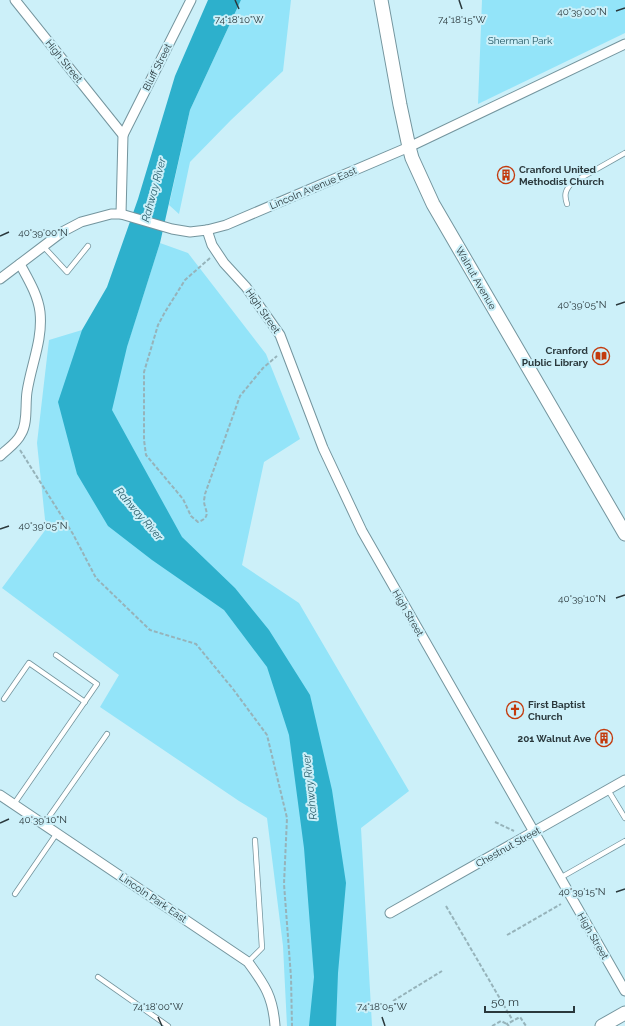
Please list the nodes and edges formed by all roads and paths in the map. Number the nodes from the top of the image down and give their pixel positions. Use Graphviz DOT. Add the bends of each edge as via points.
graph roads {
  1 [pos="15,0"];
  2 [pos="192,0"];
  3 [pos="381,0"];
  4 [pos="624,48"];
  5 [pos="123,135"];
  6 [pos="409,147"];
  7 [pos="625,153"];
  8 [pos="567,204"];
  9 [pos="124,214"];
  10 [pos="207,230"];
  11 [pos="43,246"];
  12 [pos="88,246"];
  13 [pos="217,252"];
  14 [pos="20,264"];
  15 [pos="0,279"];
  16 [pos="286,350"];
  17 [pos="15,442"];
  18 [pos="0,456"];
  19 [pos="625,534"];
  20 [pos="56,655"];
  21 [pos="4,699"];
  22 [pos="85,702"];
  23 [pos="107,734"];
  24 [pos="625,780"];
  25 [pos="608,790"];
  26 [pos="0,795"];
  27 [pos="14,804"];
  28 [pos="625,818"];
  29 [pos="44,824"];
  30 [pos="534,832"];
  31 [pos="57,833"];
  32 [pos="255,840"];
  33 [pos="625,841"];
  34 [pos="560,878"];
  35 [pos="14,894"];
  36 [pos="561,904"];
  37 [pos="446,906"];
  38 [pos="390,913"];
  39 [pos="507,935"];
  40 [pos="248,962"];
  41 [pos="442,971"];
  42 [pos="98,977"];
  43 [pos="625,991"];
  44 [pos="393,1000"];
  45 [pos="625,1012"];
  46 [pos="514,1020"];
  47 [pos="508,1025"];
  48 [pos="168,1026"];
  49 [pos="275,1026"];
  50 [pos="292,1026"];
  51 [pos="492,1026"];
  52 [pos="526,1026"];
  53 [pos="602,1026"];
  1 -- 5 [label="street, High Street"];
  2 -- 5 [label="street, Bluff Street"];
  3 -- 6 [label="street, Walnut Avenue"];
  4 -- 6 [label="street, Lincoln Avenue East"];
  5 -- 9 [label="street"];
  6 -- 10 [label="street, Lincoln Avenue East"];
  6 -- 19 [label="street, Walnut Avenue" via="433,204"];
  7 -- 8 [label="lane" via="572,183 566,191"];
  9 -- 10 [label="street, Lincoln Avenue East" via="172,229 190,232"];
  9 -- 11 [label="street, Lincoln Avenue East" via="111,214 81,222"];
  10 -- 13 [label="street, High Street"];
  11 -- 12 [label="lane" via="67,272"];
  11 -- 14 [label="street, Lincoln Avenue East"];
  13 -- 16 [label="street, High Street" via="280,335"];
  13 -- 16 [label="path" via="185,280 176,293 158,325 144,372 146,455 183,499 191,516 198,522 206,515 205,494 240,396 263,368"];
  14 -- 15 [label="street, Lincoln Avenue East"];
  14 -- 17 [label="street" via="38,301 41,322 27,392 24,428"];
  16 -- 30 [label="street, High Street" via="323,448 362,531"];
  17 -- 18 [label="street"];
  17 -- 50 [label="path" via="73,534 96,578 150,630 196,644 234,689 267,735 287,818 284,884"];
  20 -- 22 [label="lane" via="98,684"];
  21 -- 22 [label="lane" via="29,663"];
  22 -- 27 [label="lane"];
  23 -- 29 [label="lane"];
  24 -- 25 [label="street, Chestnut Street"];
  25 -- 28 [label="lane"];
  25 -- 30 [label="street, Chestnut Street"];
  26 -- 27 [label="street, Lincoln Park East"];
  27 -- 29 [label="street, Lincoln Park East"];
  29 -- 31 [label="street, Lincoln Park East"];
  30 -- 34 [label="street, High Street"];
  30 -- 38 [label="street, Chestnut Street"];
  31 -- 35 [label="lane"];
  31 -- 40 [label="street, Lincoln Park East"];
  32 -- 40 [label="lane" via="262,948"];
  33 -- 34 [label="lane"];
  34 -- 43 [label="street, High Street"];
  36 -- 39 [label="path"];
  37 -- 46 [label="path"];
  40 -- 49 [label="street, Lincoln Park East" via="266,987 272,1003"];
  41 -- 44 [label="path"];
  42 -- 48 [label="lane"];
  45 -- 53 [label="street"];
  46 -- 47 [label="path"];
  46 -- 52 [label="path" via="520,1017"];
  47 -- 51 [label="path" via="501,1021"];
}
